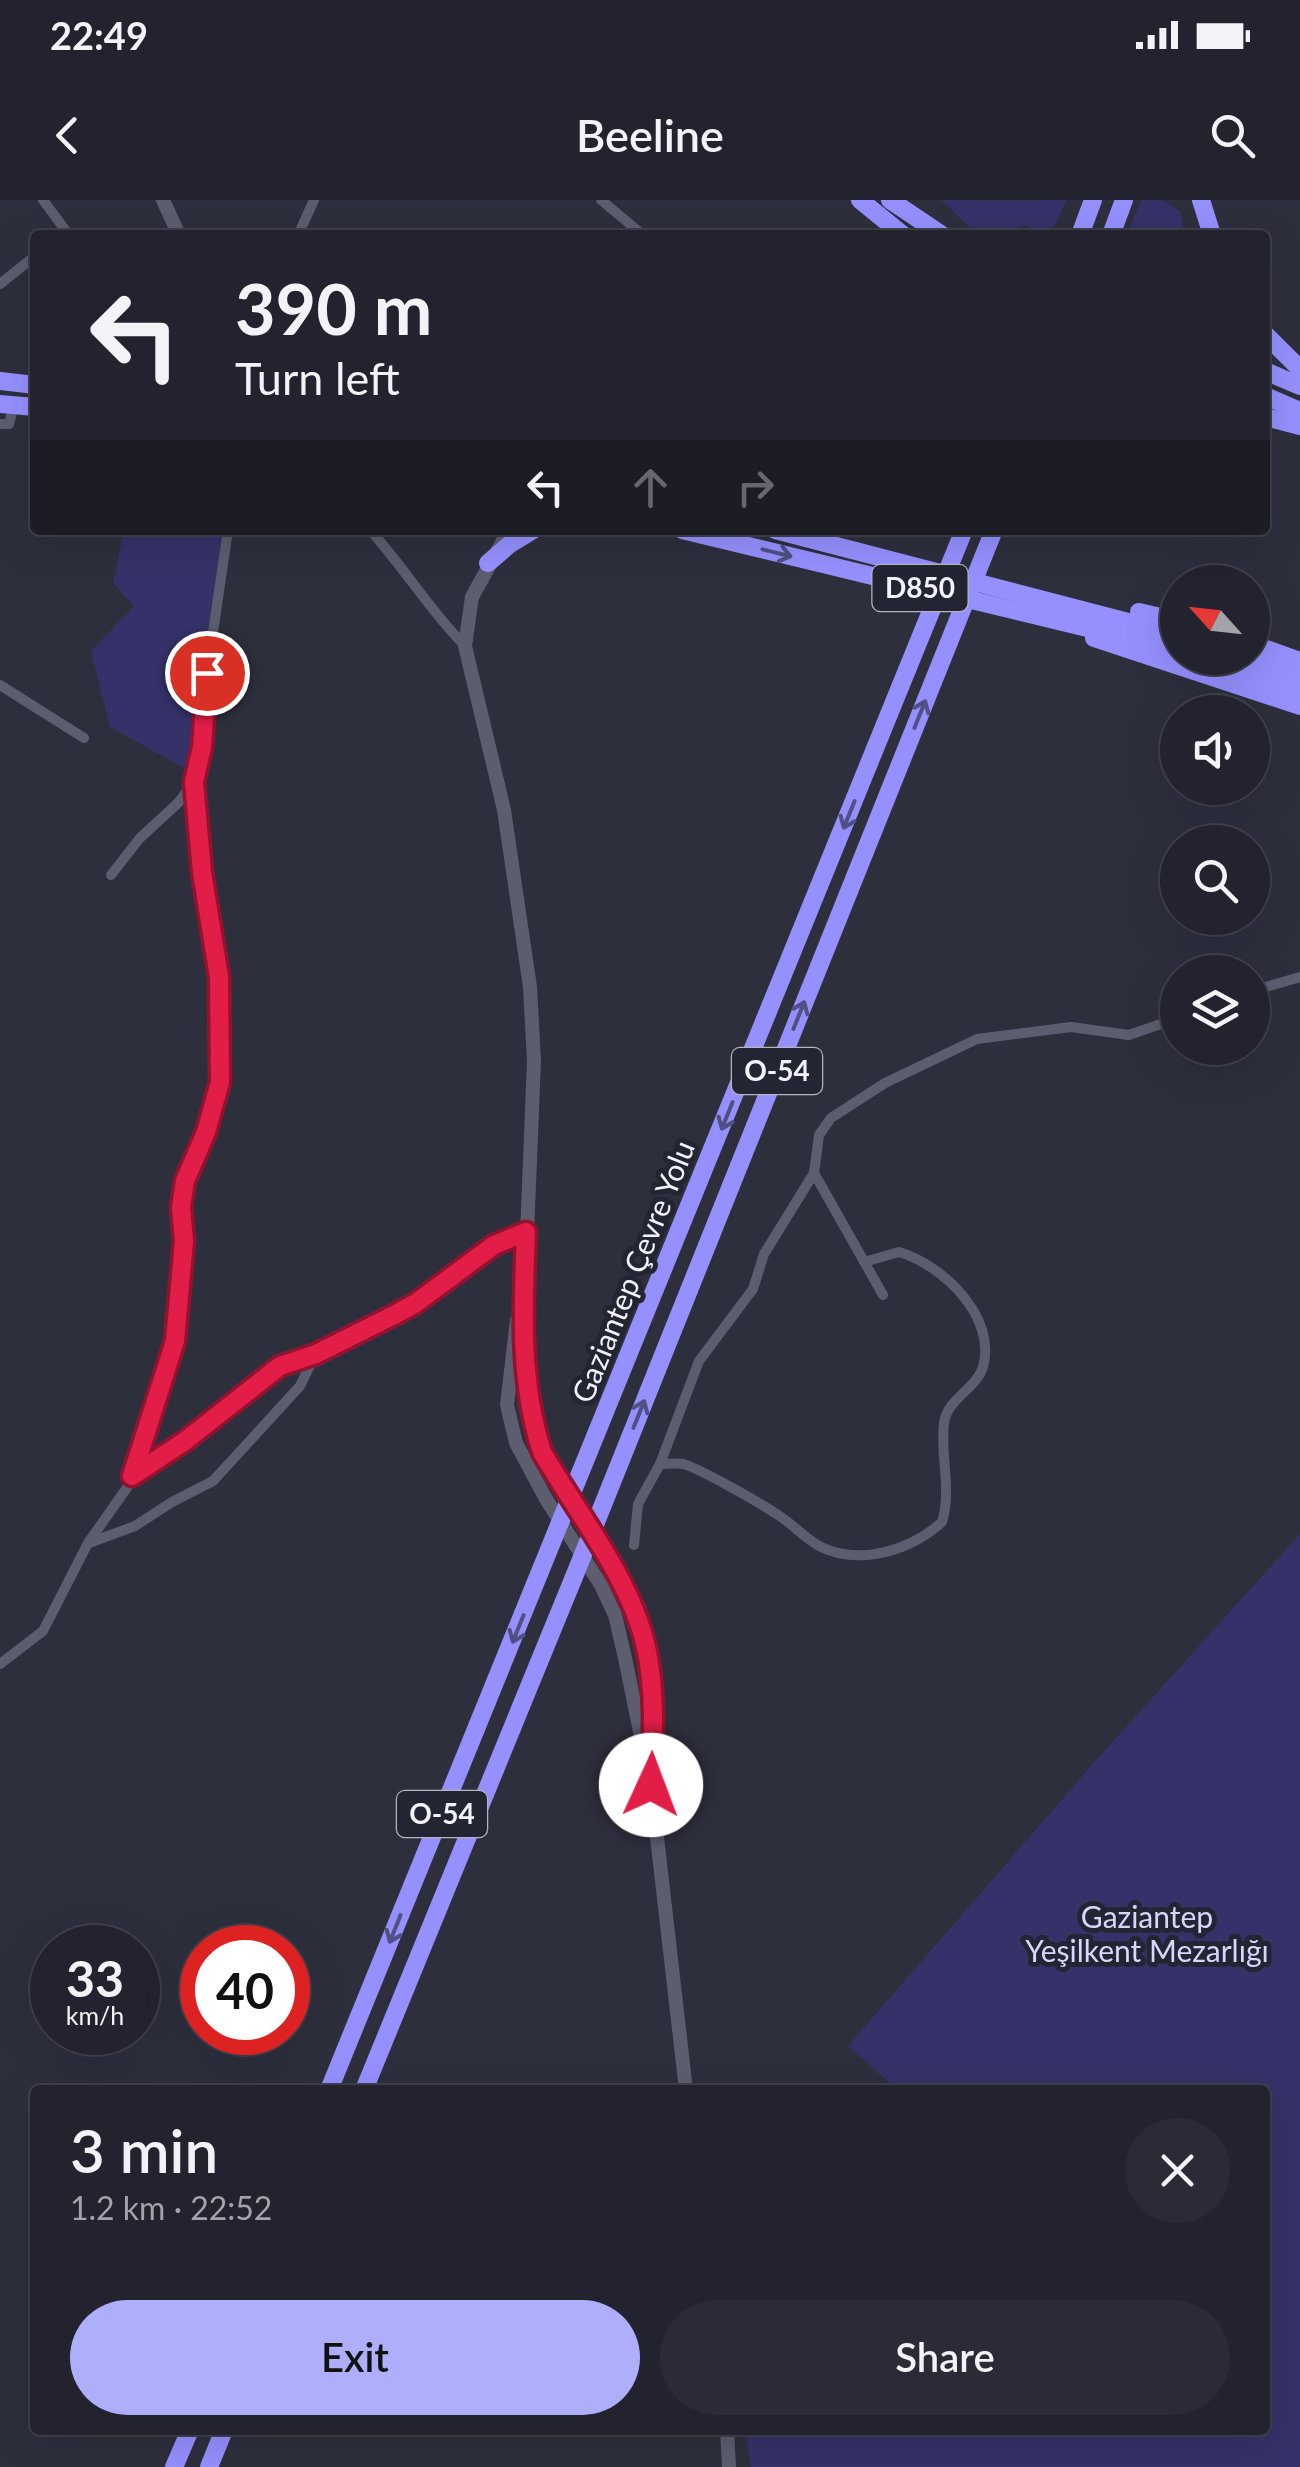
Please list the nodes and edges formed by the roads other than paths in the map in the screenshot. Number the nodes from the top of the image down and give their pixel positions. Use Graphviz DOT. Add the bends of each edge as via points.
graph roads {
  1 [pos="43,200"];
  2 [pos="162,200"];
  3 [pos="314,200"];
  4 [pos="601,200"];
  5 [pos="860,200"];
  6 [pos="890,200"];
  7 [pos="1092,200"];
  8 [pos="1124,200"];
  9 [pos="1200,200"];
  10 [pos="64,230"];
  11 [pos="177,230"];
  12 [pos="300,230"];
  13 [pos="637,230"];
  14 [pos="896,230"];
  15 [pos="935,230"];
  16 [pos="1082,230"];
  17 [pos="1113,230"];
  18 [pos="1210,230"];
  19 [pos="30,260"];
  20 [pos="0,284"];
  21 [pos="1270,339"];
  22 [pos="1300,369"];
  23 [pos="1270,373"];
  24 [pos="0,381"];
  25 [pos="30,384"];
  26 [pos="1300,386"];
  27 [pos="1270,398"];
  28 [pos="7,404"];
  29 [pos="1300,411"];
  30 [pos="1270,418"];
  31 [pos="0,424"];
  32 [pos="1300,426"];
  33 [pos="227,535"];
  34 [pos="375,535"];
  35 [pos="502,535"];
  36 [pos="513,535"];
  37 [pos="525,535"];
  38 [pos="702,535"];
  39 [pos="795,535"];
  40 [pos="993,535"];
  41 [pos="1002,535"];
  42 [pos="961,538"];
  43 [pos="988,558"];
  44 [pos="488,563"];
  45 [pos="1064,604"];
  46 [pos="1018,612"];
  47 [pos="1160,617"];
  48 [pos="1160,630"];
  49 [pos="465,646"];
  50 [pos="1160,646"];
  51 [pos="1270,650"];
  52 [pos="1300,661"];
  53 [pos="1270,664"];
  54 [pos="1300,673"];
  55 [pos="1255,675"];
  56 [pos="0,685"];
  57 [pos="1300,690"];
  58 [pos="1300,706"];
  59 [pos="84,738"];
  60 [pos="194,782"];
  61 [pos="111,875"];
  62 [pos="1300,977"];
  63 [pos="1270,986"];
  64 [pos="1160,1025"];
  65 [pos="814,1173"];
  66 [pos="526,1232"];
  67 [pos="864,1262"];
  68 [pos="524,1278"];
  69 [pos="884,1294"];
  70 [pos="316,1354"];
  71 [pos="660,1464"];
  72 [pos="132,1476"];
  73 [pos="88,1543"];
  74 [pos="634,1546"];
  75 [pos="0,1664"];
  76 [pos="651,1785"];
  77 [pos="331,2085"];
  78 [pos="366,2085"];
  79 [pos="685,2085"];
  80 [pos="188,2435"];
  81 [pos="222,2435"];
  82 [pos="727,2435"];
  83 [pos="174,2467"];
  84 [pos="209,2467"];
  85 [pos="728,2467"];
  1 -- 10 [label="street"];
  2 -- 11 [label="street"];
  3 -- 12 [label="street"];
  4 -- 13 [label="street"];
  5 -- 14 [label="highway"];
  6 -- 15 [label="highway"];
  7 -- 16 [label="highway"];
  8 -- 17 [label="highway"];
  9 -- 18 [label="highway"];
  19 -- 20 [label="street"];
  21 -- 22 [label="highway"];
  23 -- 26 [label="highway"];
  24 -- 25 [label="highway"];
  27 -- 29 [label="highway"];
  28 -- 31 [label="street" via="9,424"];
  30 -- 32 [label="highway"];
  33 -- 60 [label="street"];
  34 -- 49 [label="street"];
  35 -- 44 [label="highway"];
  36 -- 44 [label="street"];
  37 -- 44 [label="highway"];
  38 -- 46 [label="highway, D850, one-way"];
  39 -- 45 [label="highway, D850"];
  40 -- 43 [label="highway, Gaziantep Çevre Yolu / O-54"];
  41 -- 43 [label="highway"];
  42 -- 77 [label="highway, Gaziantep Çevre Yolu / O-54, one-way"];
  78 -- 43 [label="highway, Gaziantep Çevre Yolu / O-54, one-way"];
  44 -- 49 [label="street" via="472,597"];
  45 -- 47 [label="highway"];
  45 -- 48 [label="highway, D850"];
  46 -- 50 [label="highway, D850"];
  46 -- 58 [label="highway"];
  49 -- 66 [label="street" via="504,810 530,986 534,1062"];
  51 -- 52 [label="highway"];
  53 -- 54 [label="highway"];
  55 -- 57 [label="highway"];
  56 -- 59 [label="street"];
  60 -- 61 [label="street"];
  60 -- 72 [label="street" via="219,977 220,1082 185,1181 175,1341"];
  62 -- 63 [label="street"];
  64 -- 65 [label="street" via="1130,1036 1071,1027 960,1046 830,1118 819,1135"];
  65 -- 67 [label="street"];
  65 -- 71 [label="street" via="764,1254 753,1288 699,1361"];
  66 -- 68 [label="street"];
  66 -- 70 [label="street" via="494,1245 416,1303"];
  67 -- 69 [label="street"];
  67 -- 71 [label="street" via="908,1255 964,1297 982,1328 982,1368 946,1412 942,1522 914,1544 890,1551 834,1552 702,1473"];
  68 -- 76 [label="street" via="528,1398 542,1452 634,1609 645,1644 654,1720"];
  68 -- 76 [label="street" via="508,1385 516,1443 615,1615"];
  70 -- 72 [label="street" via="280,1366"];
  70 -- 73 [label="street" via="300,1386 213,1481 135,1526"];
  71 -- 74 [label="street" via="638,1504"];
  72 -- 73 [label="street"];
  73 -- 75 [label="street" via="43,1632"];
  76 -- 79 [label="street"];
  80 -- 83 [label="highway"];
  81 -- 84 [label="highway"];
  82 -- 85 [label="street"];
}
